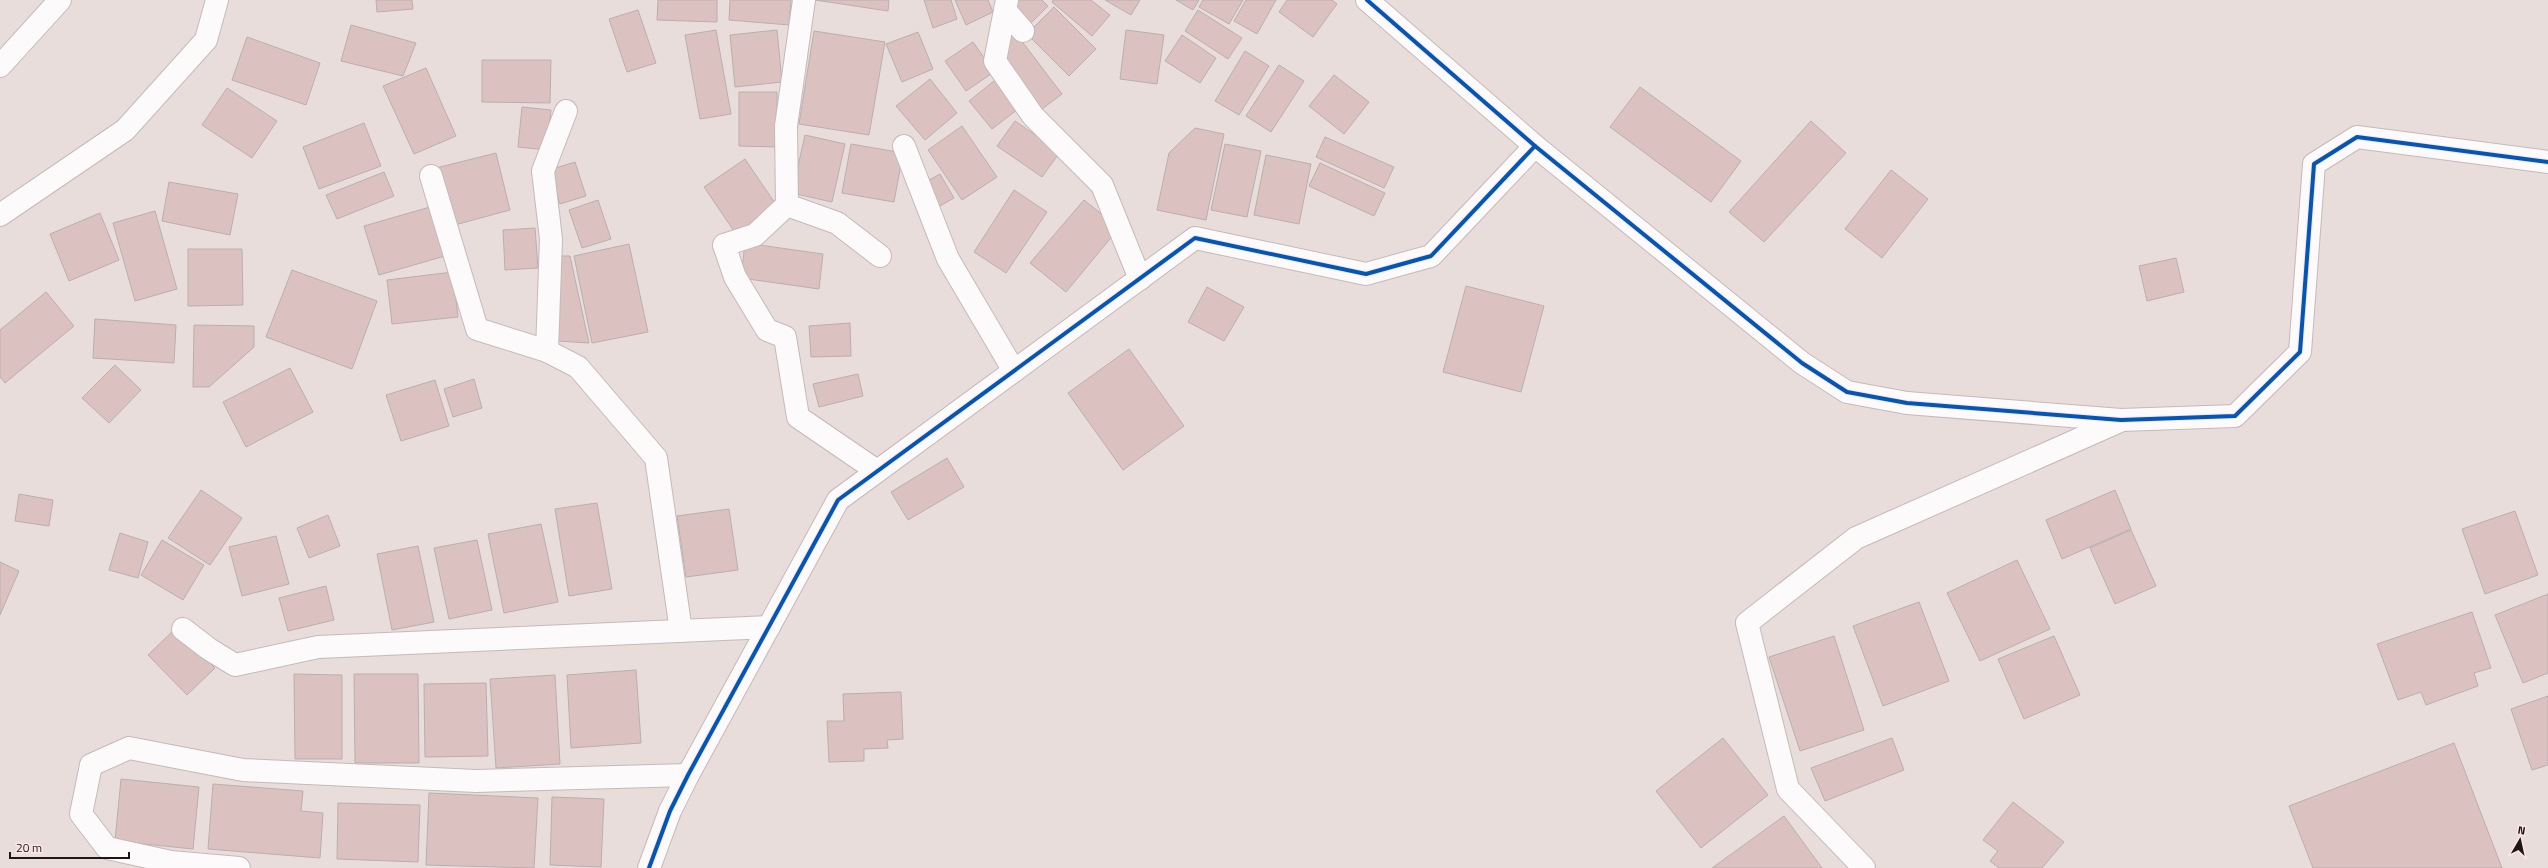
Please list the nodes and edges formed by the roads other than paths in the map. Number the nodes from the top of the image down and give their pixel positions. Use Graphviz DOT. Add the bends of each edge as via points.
graph roads {
  1 [pos="60,0"];
  2 [pos="217,0"];
  3 [pos="804,0"];
  4 [pos="1366,0"];
  5 [pos="1006,5"];
  6 [pos="1023,31"];
  7 [pos="0,66"];
  8 [pos="566,111"];
  9 [pos="904,146"];
  10 [pos="1535,146"];
  11 [pos="2548,162"];
  12 [pos="431,176"];
  13 [pos="786,204"];
  14 [pos="0,215"];
  15 [pos="880,256"];
  16 [pos="1140,279"];
  17 [pos="547,351"];
  18 [pos="1014,371"];
  19 [pos="2121,420"];
  20 [pos="877,471"];
  21 [pos="769,627"];
  22 [pos="183,629"];
  23 [pos="681,631"];
  24 [pos="688,775"];
  25 [pos="239,868"];
  26 [pos="649,868"];
  27 [pos="1864,868"];
  1 -- 7 [label="street"];
  2 -- 14 [label="street" via="206,40 125,130"];
  3 -- 13 [label="street" via="786,126"];
  4 -- 10 [label="street"];
  5 -- 6 [label="street"];
  5 -- 16 [label="street" via="995,61 1033,116 1102,185"];
  8 -- 17 [label="street" via="543,171 551,239"];
  9 -- 18 [label="street" via="948,259"];
  10 -- 16 [label="street" via="1431,256 1366,274 1195,238"];
  10 -- 19 [label="street" via="1802,363 1847,392 1907,403"];
  11 -- 19 [label="street" via="2357,137 2314,164 2300,352 2235,416"];
  12 -- 17 [label="street" via="477,329"];
  13 -- 15 [label="street" via="837,223"];
  13 -- 20 [label="street" via="755,235 724,245 736,277 767,330 785,337 798,418"];
  16 -- 18 [label="street"];
  17 -- 23 [label="street" via="578,367 656,458"];
  18 -- 20 [label="street"];
  19 -- 27 [label="street" via="1856,538 1747,623 1788,789"];
  20 -- 21 [label="street" via="838,500"];
  21 -- 23 [label="street"];
  21 -- 24 [label="street"];
  22 -- 23 [label="street" via="209,650 235,665 318,647"];
  24 -- 25 [label="street" via="476,781 250,771 129,748 91,765 81,814 107,848 171,862"];
  24 -- 26 [label="street" via="670,811"];
}
